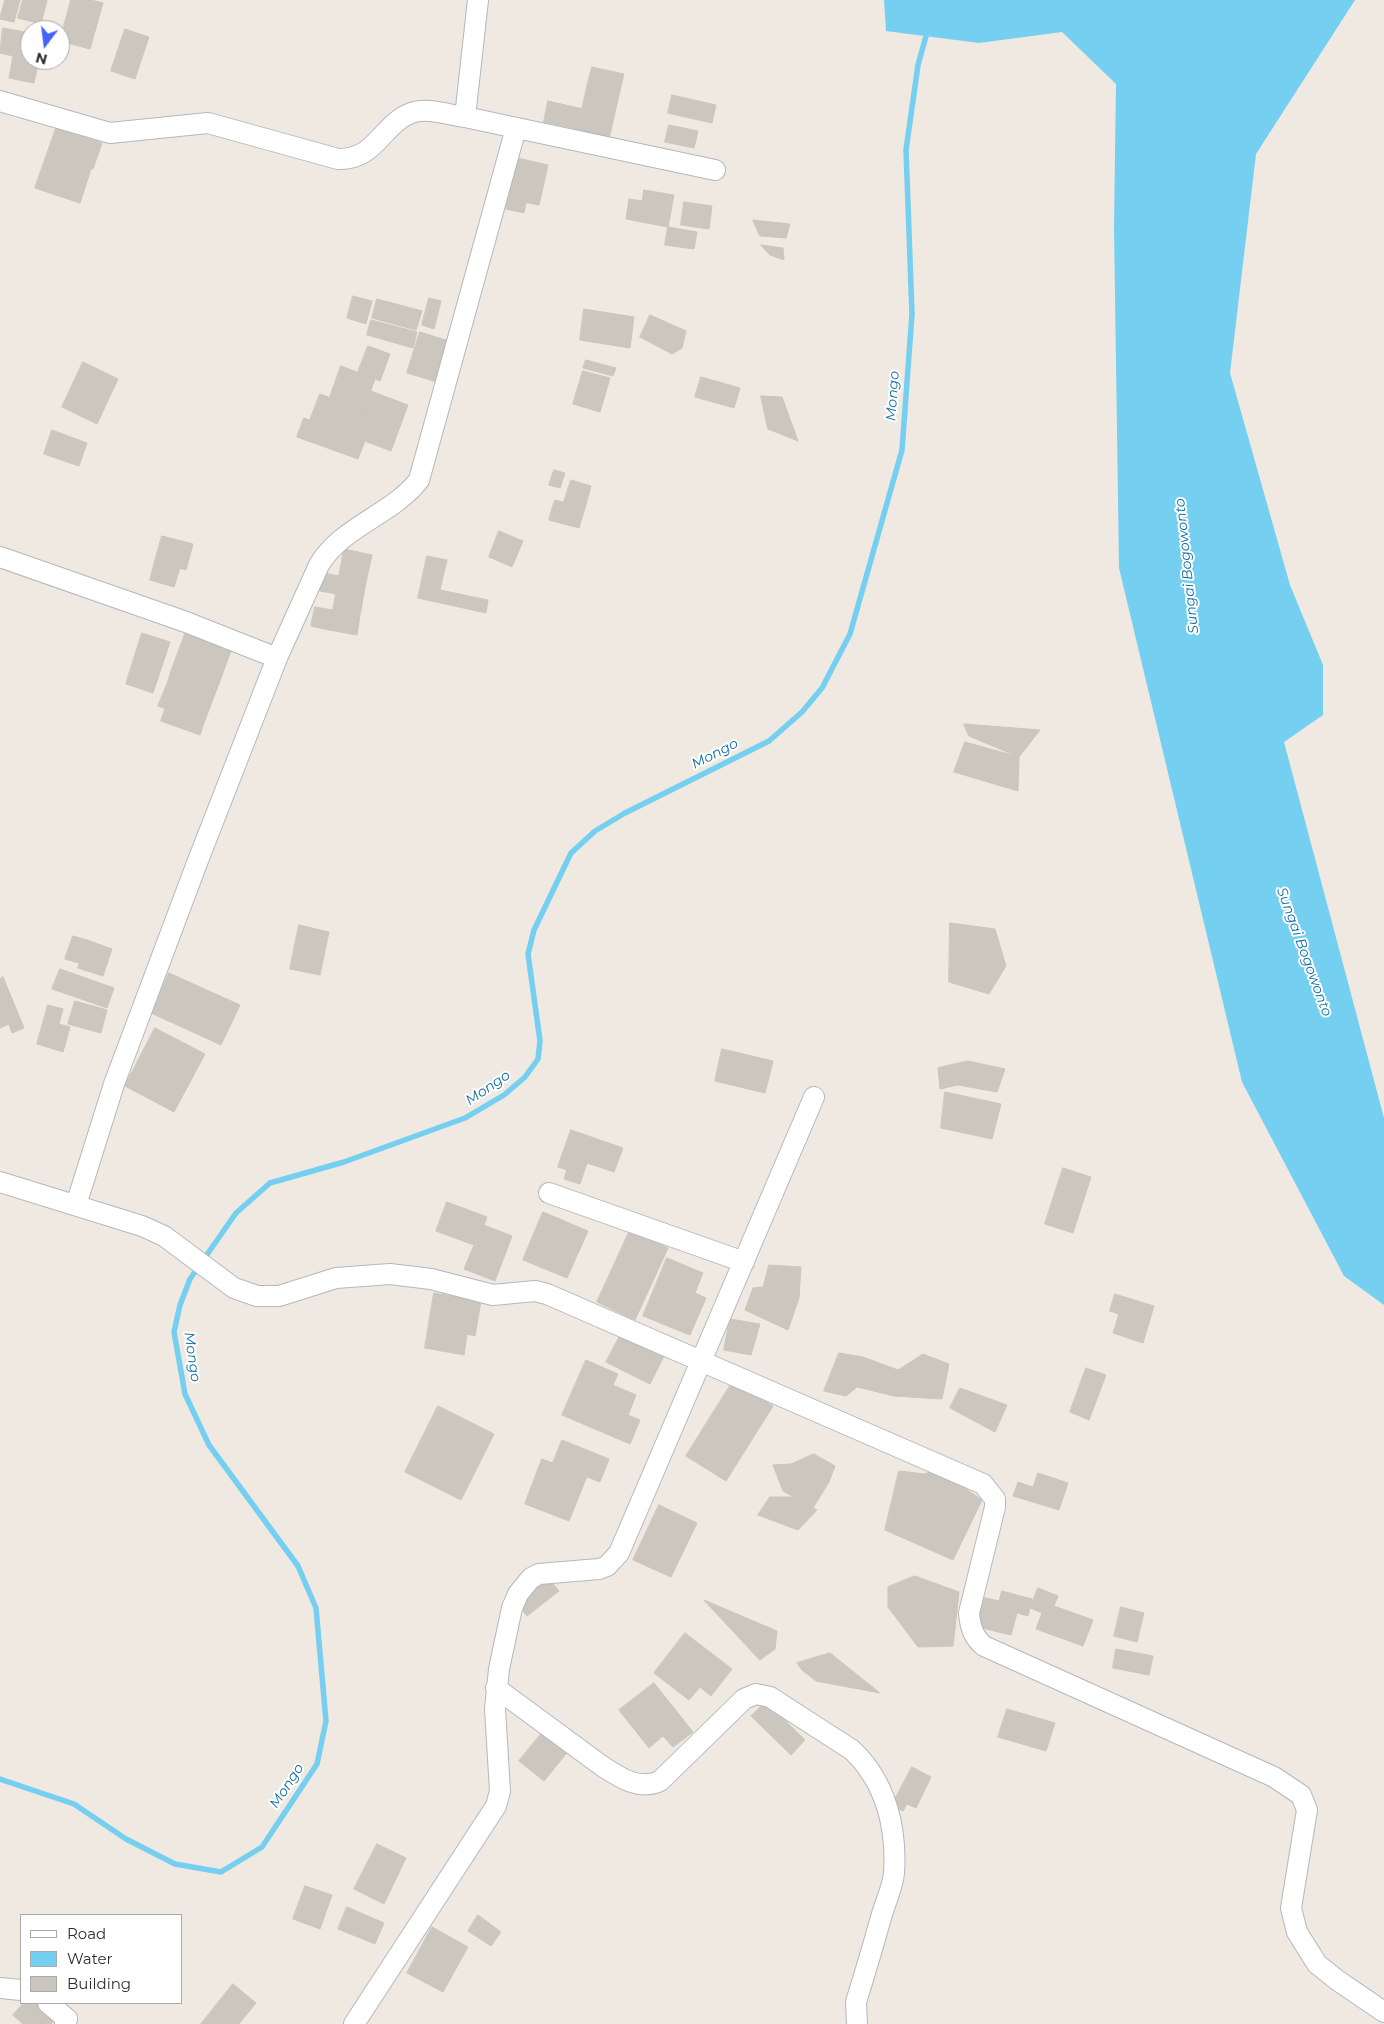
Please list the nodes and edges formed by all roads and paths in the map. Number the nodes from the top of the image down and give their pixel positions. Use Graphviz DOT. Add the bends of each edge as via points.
graph roads {
  1 [pos="478,0"];
  2 [pos="0,101"];
  3 [pos="465,117"];
  4 [pos="516,128"];
  5 [pos="715,170"];
  6 [pos="0,557"];
  7 [pos="277,658"];
  8 [pos="814,1097"];
  9 [pos="0,1182"];
  10 [pos="549,1193"];
  11 [pos="76,1204"];
  12 [pos="744,1262"];
  13 [pos="702,1362"];
  14 [pos="496,1688"];
  15 [pos="0,1988"];
  16 [pos="20,1990"];
  17 [pos="49,2004"];
  18 [pos="1384,2012"];
  19 [pos="65,2024"];
  20 [pos="354,2024"];
  21 [pos="857,2024"];
  1 -- 3 [label="street"];
  2 -- 3 [label="street" via="110,132 208,124 338,159 364,154 398,121 411,113"];
  3 -- 4 [label="street"];
  4 -- 5 [label="street"];
  4 -- 7 [label="street" via="419,480 322,559"];
  6 -- 7 [label="street" via="186,622"];
  7 -- 11 [label="street" via="114,1084"];
  8 -- 12 [label="street"];
  9 -- 11 [label="street"];
  10 -- 12 [label="street"];
  11 -- 13 [label="street" via="164,1236 234,1288 257,1296 279,1296 336,1278 390,1274 430,1279 493,1295 535,1291"];
  12 -- 13 [label="street"];
  13 -- 14 [label="street" via="619,1553 607,1566 599,1569 548,1572 531,1578 512,1608"];
  13 -- 18 [label="street" via="976,1480 991,1491 995,1507 969,1613 977,1640 1001,1654 1274,1777 1301,1795 1307,1810 1291,1908 1297,1932 1317,1964"];
  14 -- 20 [label="street" via="500,1791 496,1806"];
  14 -- 21 [label="street" via="602,1766 640,1785 660,1781 744,1699 756,1694 770,1697 863,1760 886,1802 892,1822 894,1875 856,2002"];
  15 -- 16 [label="street"];
  17 -- 19 [label="street" via="67,2019"];
}
